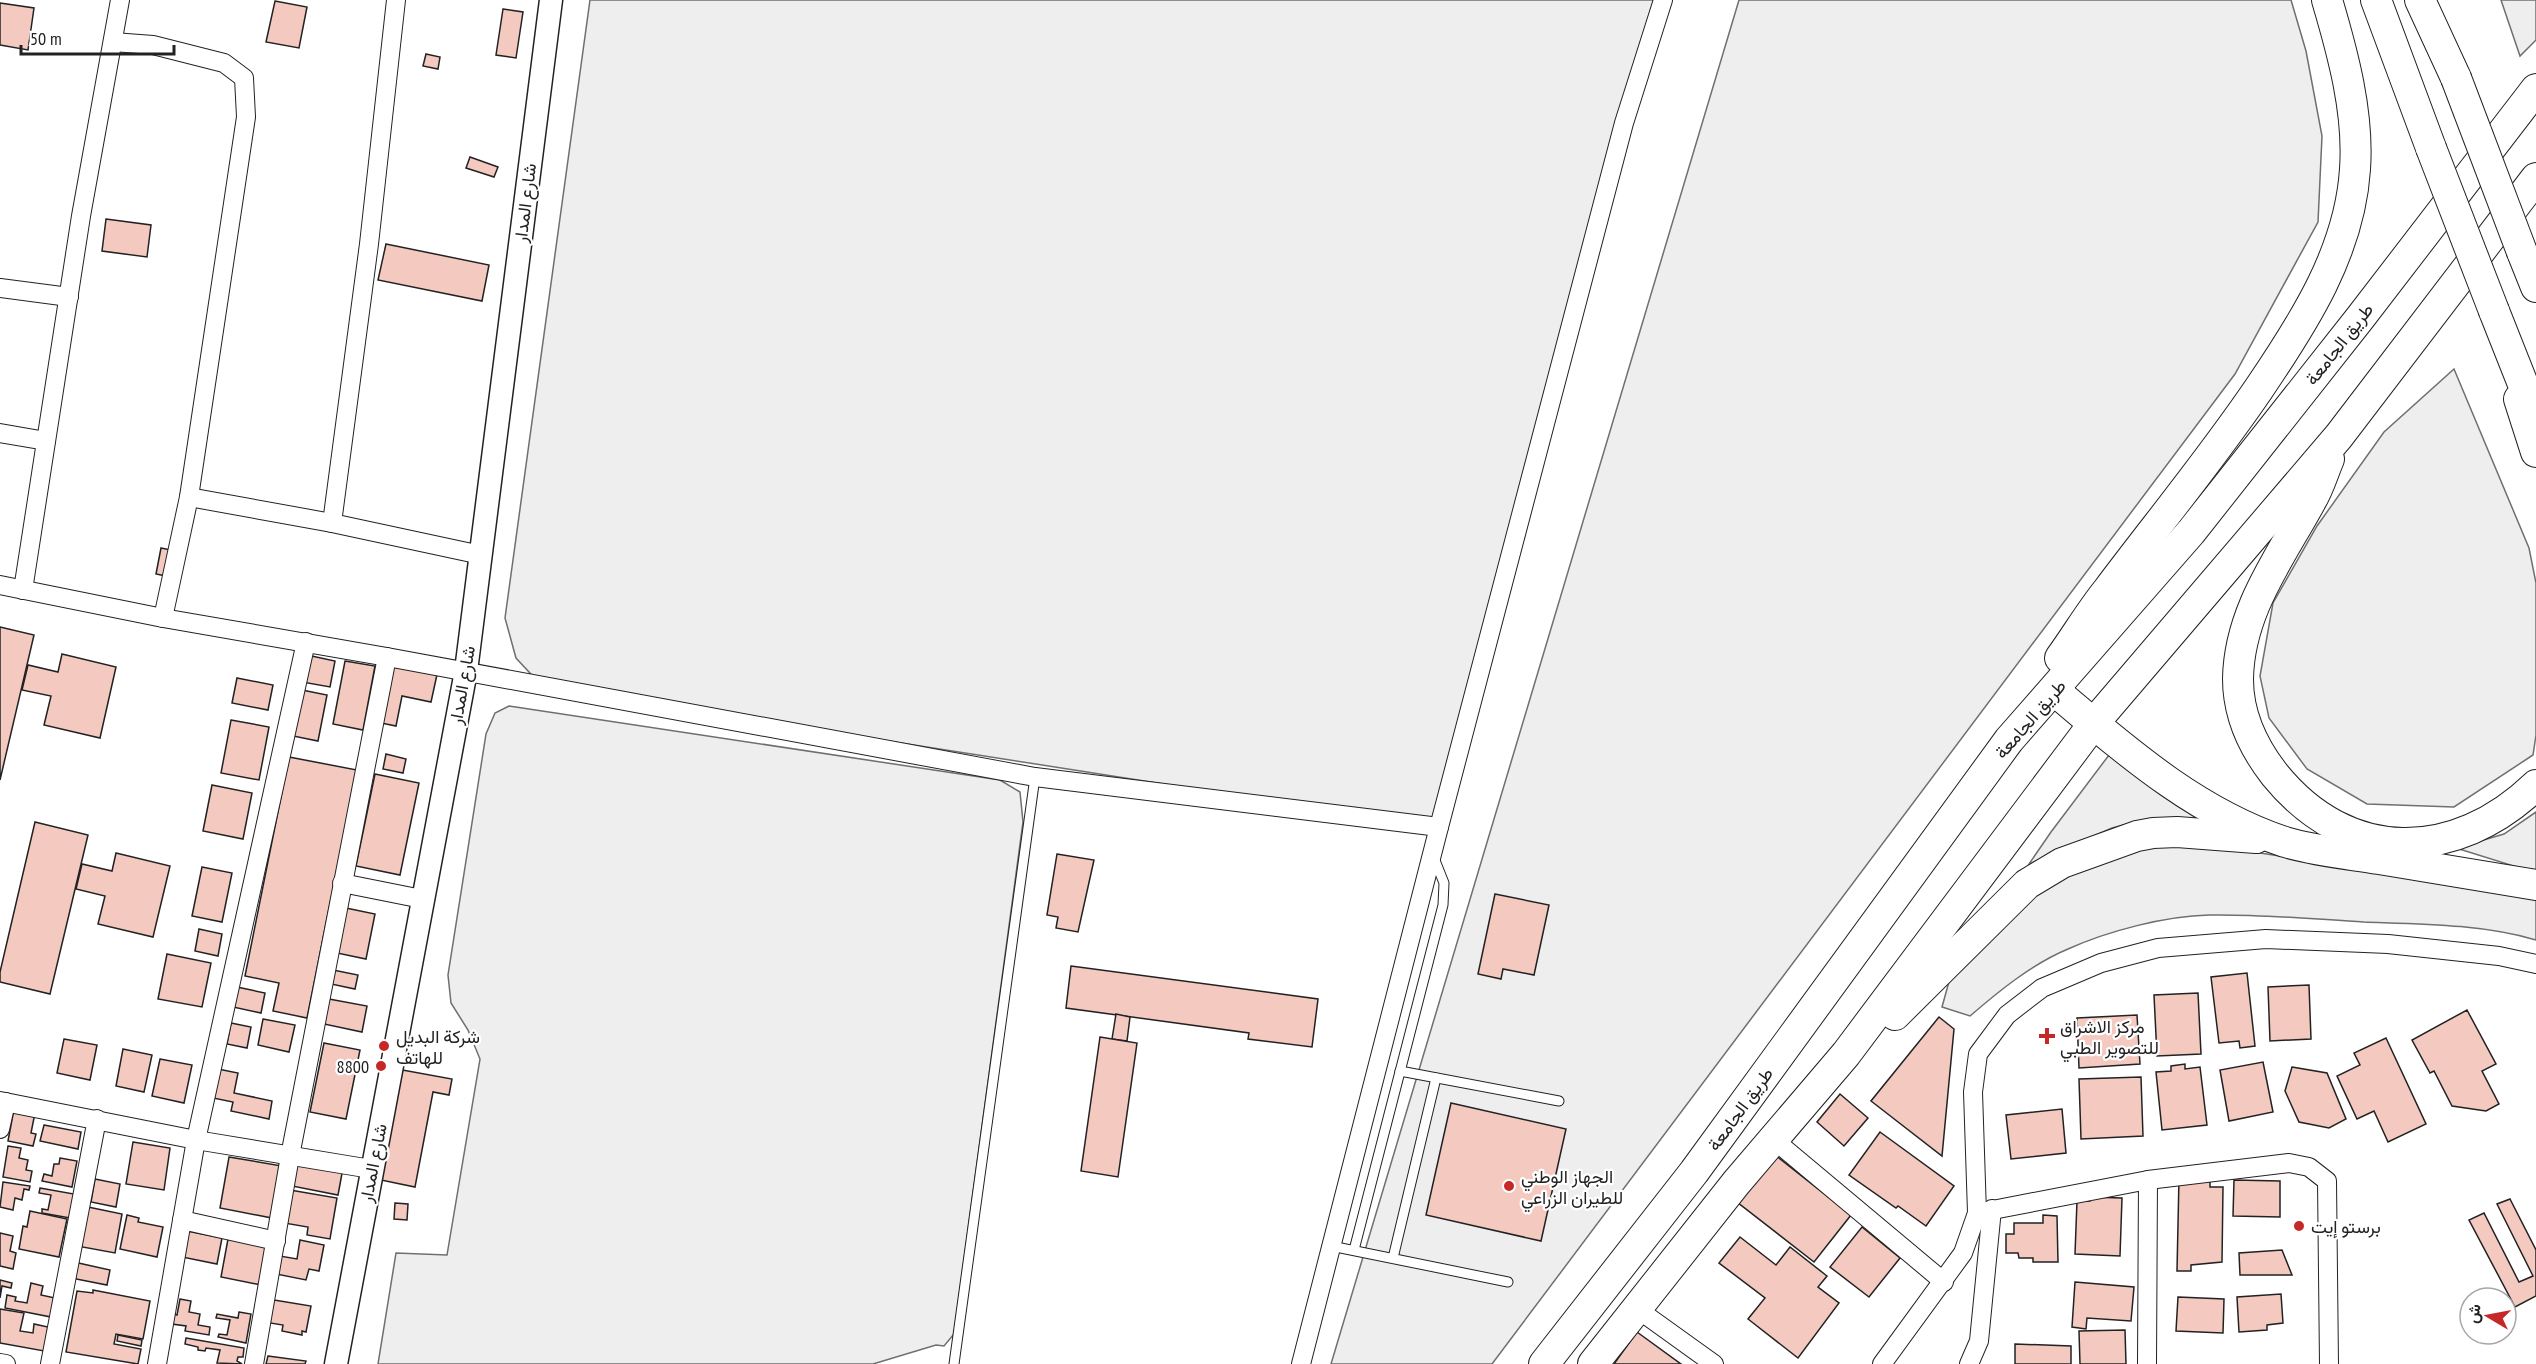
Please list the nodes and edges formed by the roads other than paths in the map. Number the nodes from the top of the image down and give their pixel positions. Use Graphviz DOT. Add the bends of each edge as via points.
graph roads {
  1 [pos="120,0"];
  2 [pos="396,0"];
  3 [pos="551,0"];
  4 [pos="1663,0"];
  5 [pos="2327,0"];
  6 [pos="2376,0"];
  7 [pos="2420,0"];
  8 [pos="113,42"];
  9 [pos="2536,89"];
  10 [pos="2536,178"];
  11 [pos="2536,286"];
  12 [pos="0,288"];
  13 [pos="69,297"];
  14 [pos="2510,355"];
  15 [pos="2536,417"];
  16 [pos="0,433"];
  17 [pos="2338,436"];
  18 [pos="46,441"];
  19 [pos="2536,452"];
  20 [pos="189,497"];
  21 [pos="332,523"];
  22 [pos="481,555"];
  23 [pos="0,585"];
  24 [pos="23,590"];
  25 [pos="163,618"];
  26 [pos="306,642"];
  27 [pos="387,657"];
  28 [pos="466,671"];
  29 [pos="2055,691"];
  30 [pos="2094,723"];
  31 [pos="2009,740"];
  32 [pos="1035,777"];
  33 [pos="2536,785"];
  34 [pos="1439,827"];
  35 [pos="2286,842"];
  36 [pos="1432,853"];
  37 [pos="342,883"];
  38 [pos="2536,885"];
  39 [pos="422,899"];
  40 [pos="2536,964"];
  41 [pos="1846,1054"];
  42 [pos="1400,1071"];
  43 [pos="1436,1078"];
  44 [pos="3,1101"];
  45 [pos="1559,1101"];
  46 [pos="97,1119"];
  47 [pos="0,1129"];
  48 [pos="1773,1139"];
  49 [pos="196,1140"];
  50 [pos="290,1156"];
  51 [pos="371,1169"];
  52 [pos="2148,1180"];
  53 [pos="1984,1211"];
  54 [pos="182,1220"];
  55 [pos="276,1241"];
  56 [pos="1331,1246"];
  57 [pos="1354,1250"];
  58 [pos="1393,1258"];
  59 [pos="1508,1282"];
  60 [pos="1944,1282"];
  61 [pos="1636,1308"];
  62 [pos="0,1363"];
  63 [pos="6,1364"];
  64 [pos="50,1364"];
  65 [pos="157,1364"];
  66 [pos="254,1364"];
  67 [pos="336,1364"];
  68 [pos="954,1364"];
  69 [pos="1301,1364"];
  70 [pos="1544,1364"];
  71 [pos="1593,1364"];
  72 [pos="1714,1364"];
  73 [pos="1882,1364"];
  74 [pos="1969,1364"];
  75 [pos="2147,1364"];
  76 [pos="2329,1364"];
  1 -- 8 [label="street"];
  2 -- 21 [label="street"];
  3 -- 22 [label="street, شارع المدار"];
  4 -- 34 [label="street" via="1624,123"];
  5 -- 31 [label="highway" via="2353,110 2356,140 2350,209 2325,281 2288,346 2239,418 2106,592"];
  6 -- 14 [label="highway, bridge"];
  7 -- 11 [label="highway, bridge" via="2456,78"];
  8 -- 13 [label="street"];
  8 -- 20 [label="street" via="153,45 224,63 244,78 246,117"];
  9 -- 29 [label="highway, طريق الجامعة" via="2191,532"];
  10 -- 17 [label="highway"];
  12 -- 13 [label="street"];
  13 -- 18 [label="street"];
  14 -- 15 [label="highway"];
  14 -- 19 [label="highway"];
  16 -- 18 [label="street"];
  17 -- 30 [label="highway"];
  17 -- 33 [label="highway" via="2313,499 2262,588 2243,639 2238,678 2240,703 2248,732 2265,762 2315,814 2351,833 2386,841 2421,843 2457,836 2515,806"];
  18 -- 24 [label="street"];
  20 -- 21 [label="street"];
  20 -- 25 [label="street"];
  21 -- 22 [label="street"];
  22 -- 28 [label="street, شارع المدار"];
  23 -- 24 [label="street"];
  24 -- 25 [label="street"];
  25 -- 26 [label="street"];
  26 -- 27 [label="street"];
  26 -- 49 [label="street"];
  27 -- 28 [label="street"];
  27 -- 37 [label="street"];
  28 -- 32 [label="street"];
  28 -- 39 [label="street, شارع المدار"];
  29 -- 30 [label="highway"];
  29 -- 31 [label="highway, طريق الجامعة"];
  30 -- 35 [label="highway" via="2175,786 2214,810"];
  30 -- 41 [label="highway"];
  31 -- 70 [label="highway, طريق الجامعة" via="1694,1172"];
  32 -- 34 [label="street"];
  32 -- 68 [label="lane"];
  34 -- 36 [label="street"];
  35 -- 38 [label="highway"];
  35 -- 41 [label="highway" via="2152,833 2062,863 2027,885 1898,1012"];
  36 -- 42 [label="lane" via="1444,883 1443,904"];
  36 -- 56 [label="street"];
  37 -- 39 [label="street"];
  37 -- 50 [label="street"];
  39 -- 51 [label="street, شارع المدار"];
  40 -- 53 [label="street" via="2388,944 2266,939 2158,948 2101,963 2042,988 2007,1015 1978,1054 1973,1092"];
  41 -- 48 [label="highway"];
  42 -- 43 [label="lane"];
  42 -- 57 [label="lane"];
  43 -- 45 [label="lane"];
  43 -- 58 [label="lane"];
  44 -- 46 [label="street"];
  44 -- 47 [label="street"];
  46 -- 49 [label="street"];
  46 -- 64 [label="street"];
  48 -- 60 [label="street"];
  48 -- 61 [label="highway"];
  49 -- 50 [label="street"];
  49 -- 54 [label="street"];
  50 -- 51 [label="street"];
  50 -- 55 [label="street"];
  51 -- 67 [label="street, شارع المدار"];
  52 -- 53 [label="street"];
  52 -- 75 [label="street"];
  52 -- 76 [label="street" via="2289,1163 2309,1167 2327,1181"];
  53 -- 60 [label="street"];
  53 -- 74 [label="street" via="1979,1341"];
  54 -- 55 [label="street"];
  54 -- 65 [label="street"];
  55 -- 66 [label="street"];
  56 -- 57 [label="lane"];
  56 -- 69 [label="street"];
  57 -- 58 [label="lane"];
  58 -- 59 [label="lane"];
  60 -- 73 [label="street"];
  61 -- 71 [label="highway"];
  61 -- 72 [label="street"];
  62 -- 63 [label="street"];
}
